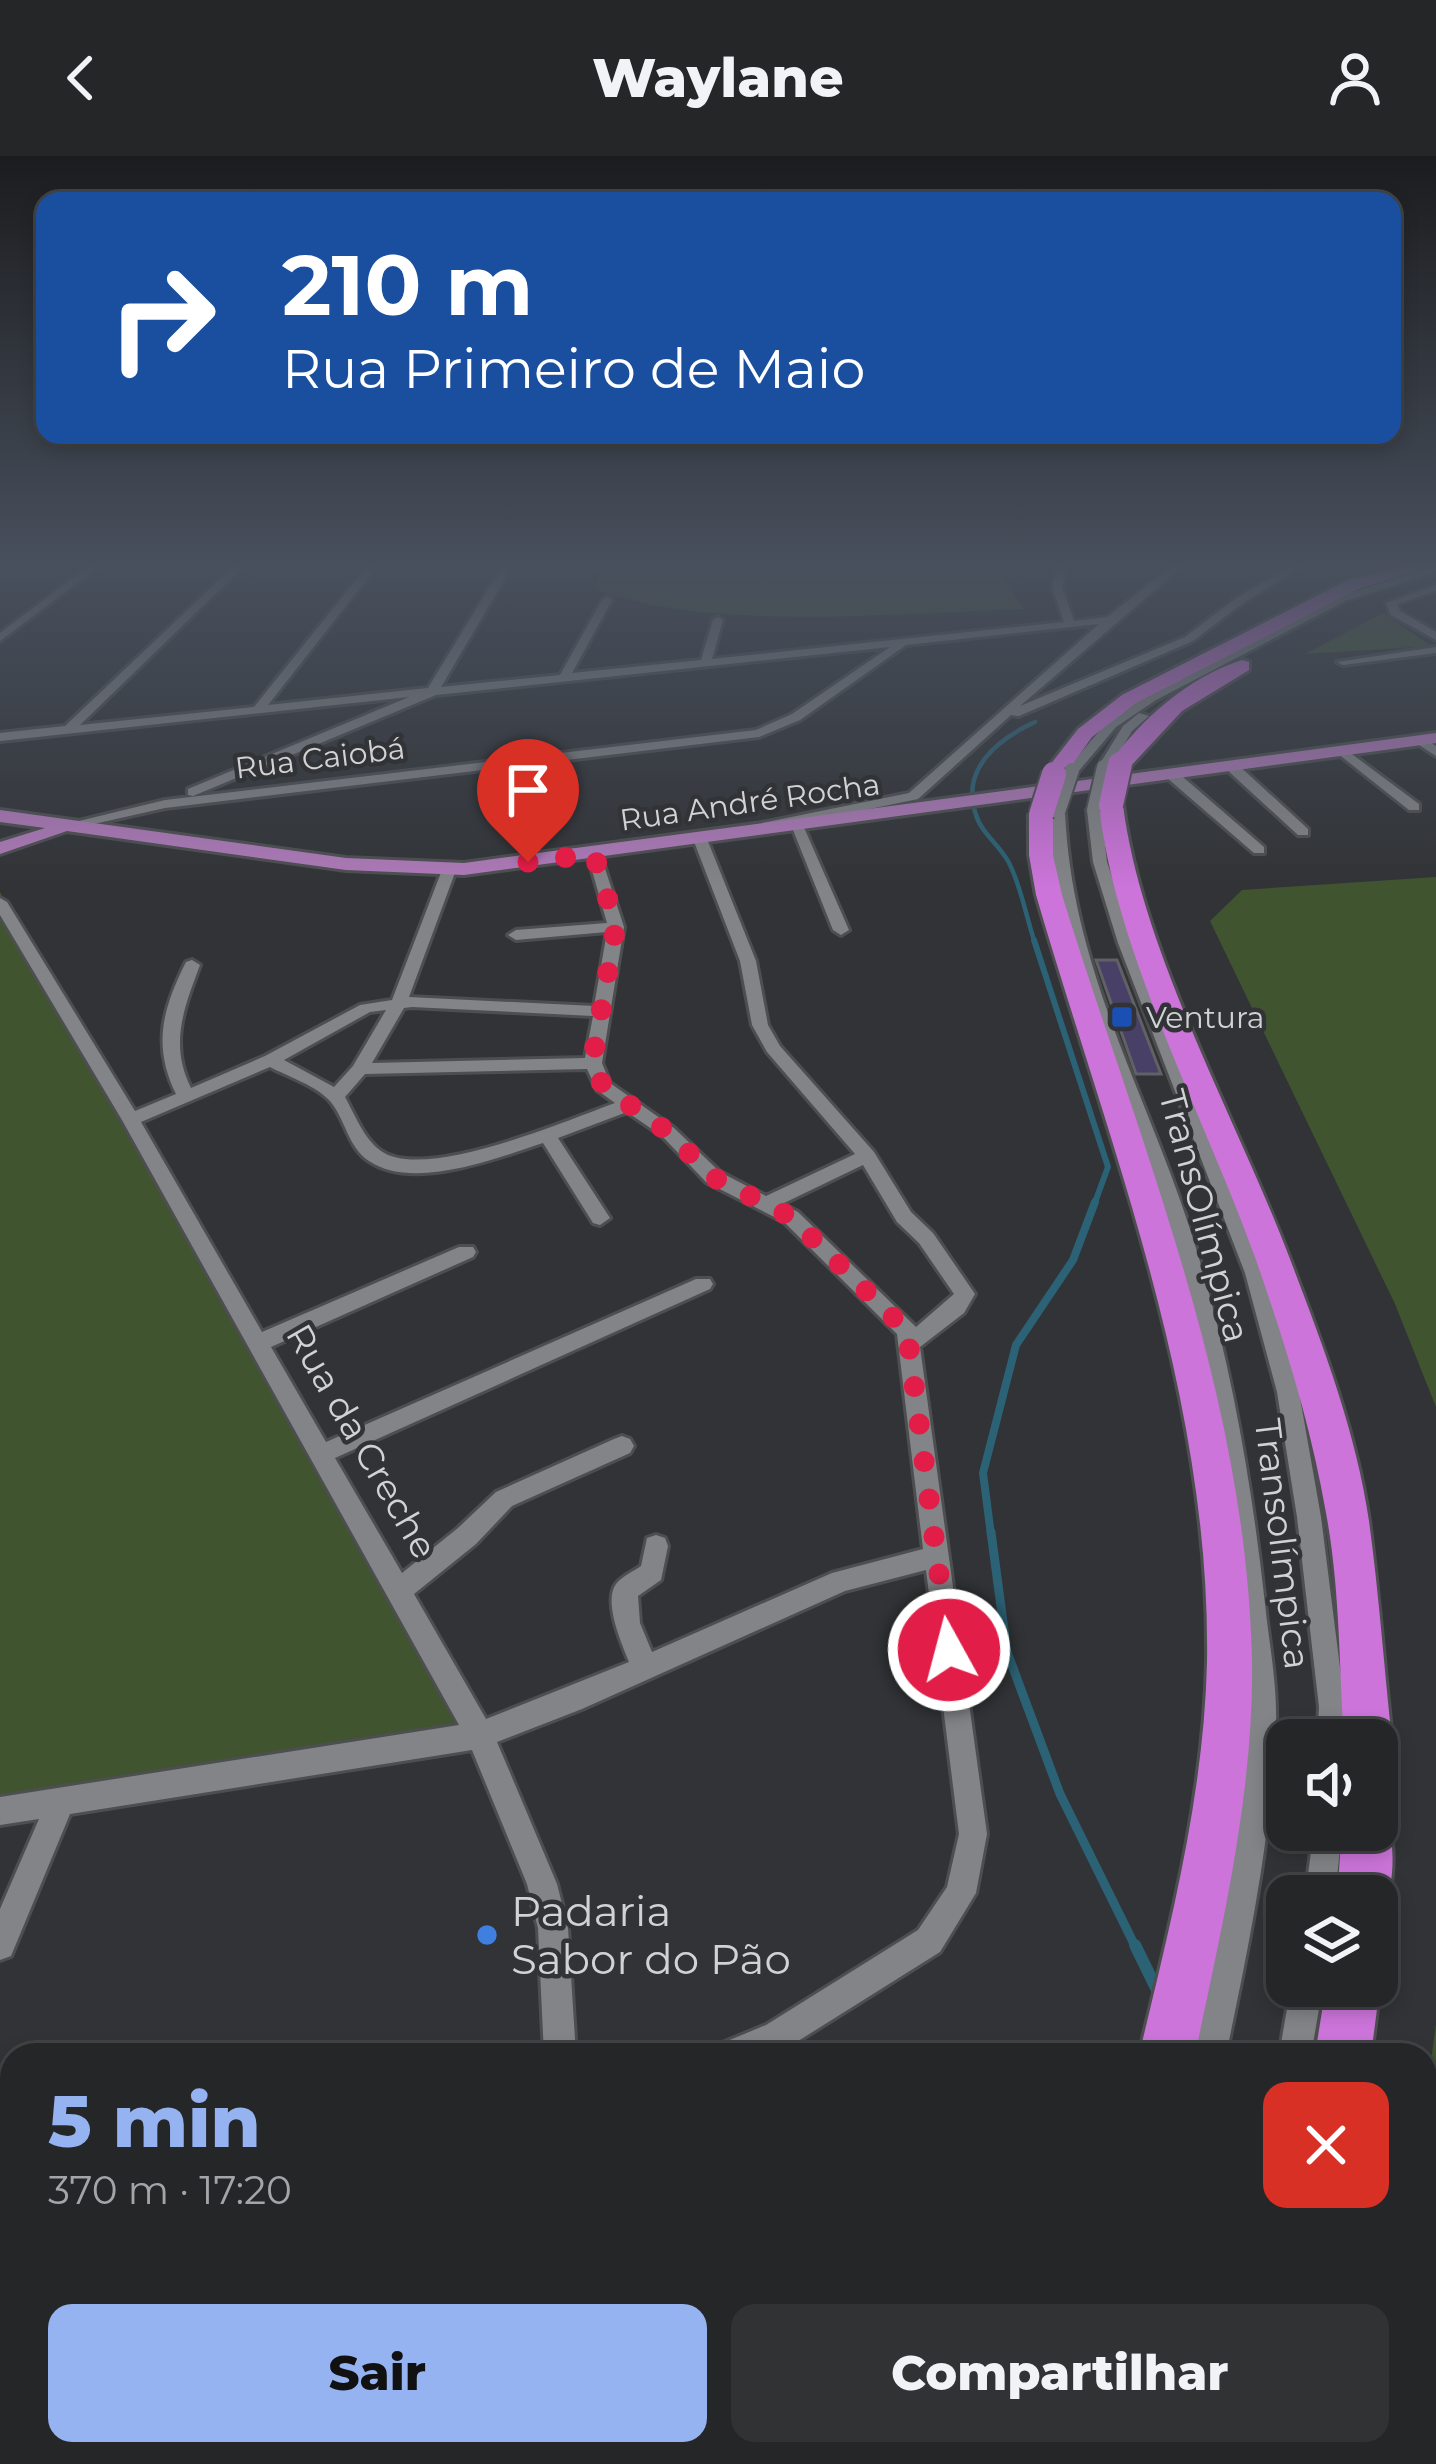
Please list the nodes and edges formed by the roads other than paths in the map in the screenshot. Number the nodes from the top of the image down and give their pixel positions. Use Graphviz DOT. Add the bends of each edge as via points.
graph roads {
  1 [pos="127,673"];
  2 [pos="287,673"];
  3 [pos="444,673"];
  4 [pos="568,673"];
  5 [pos="597,673"];
  6 [pos="860,673"];
  7 [pos="1052,673"];
  8 [pos="1114,673"];
  9 [pos="1181,673"];
  10 [pos="1198,673"];
  11 [pos="1230,673"];
  12 [pos="566,676"];
  13 [pos="432,692"];
  14 [pos="257,711"];
  15 [pos="998,720"];
  16 [pos="68,730"];
  17 [pos="0,737"];
  18 [pos="1431,744"];
  19 [pos="1341,750"];
  20 [pos="1230,765"];
  21 [pos="1063,772"];
  22 [pos="1171,773"];
  23 [pos="165,803"];
  24 [pos="1414,806"];
  25 [pos="1102,807"];
  26 [pos="1050,813"];
  27 [pos="0,816"];
  28 [pos="797,826"];
  29 [pos="72,827"];
  30 [pos="744,832"];
  31 [pos="1303,832"];
  32 [pos="700,838"];
  33 [pos="0,848"];
  34 [pos="1259,850"];
  35 [pos="594,854"];
  36 [pos="449,870"];
  37 [pos="0,902"];
  38 [pos="616,926"];
  39 [pos="841,930"];
  40 [pos="516,935"];
  41 [pos="192,965"];
  42 [pos="399,1002"];
  43 [pos="601,1011"];
  44 [pos="271,1060"];
  45 [pos="592,1063"];
  46 [pos="360,1069"];
  47 [pos="335,1096"];
  48 [pos="187,1097"];
  49 [pos="627,1105"];
  50 [pos="131,1120"];
  51 [pos="546,1134"];
  52 [pos="867,1156"];
  53 [pos="768,1203"];
  54 [pos="601,1218"];
  55 [pos="466,1252"];
  56 [pos="703,1284"];
  57 [pos="258,1343"];
  58 [pos="910,1343"];
  59 [pos="622,1446"];
  60 [pos="321,1454"];
  61 [pos="656,1546"];
  62 [pos="937,1556"];
  63 [pos="399,1591"];
  64 [pos="645,1668"];
  65 [pos="1331,1719"];
  66 [pos="1366,1719"];
  67 [pos="480,1736"];
  68 [pos="62,1802"];
  69 [pos="0,1811"];
  70 [pos="0,1945"];
  71 [pos="1303,2007"];
  72 [pos="1350,2007"];
  73 [pos="557,2043"];
  74 [pos="759,2043"];
  75 [pos="1170,2043"];
  76 [pos="1213,2043"];
  77 [pos="1296,2043"];
  78 [pos="1345,2043"];
  1 -- 16 [label="street"];
  2 -- 14 [label="street"];
  3 -- 13 [label="street"];
  4 -- 12 [label="street"];
  5 -- 12 [label="street"];
  6 -- 23 [label="street, Rua Caiobá" via="759,733"];
  7 -- 15 [label="street"];
  8 -- 15 [label="street"];
  9 -- 21 [label="highway, TransOlímpica" via="1102,718 1067,753"];
  10 -- 21 [label="street" via="1112,724"];
  11 -- 25 [label="highway, TransOlímpica, bridge" via="1147,730 1112,766"];
  12 -- 13 [label="street"];
  13 -- 14 [label="street"];
  13 -- 23 [label="street"];
  14 -- 16 [label="street"];
  15 -- 30 [label="street" via="914,796"];
  16 -- 17 [label="street"];
  18 -- 19 [label="main road, Rua André Rocha"];
  19 -- 20 [label="main road, Rua André Rocha"];
  19 -- 24 [label="street"];
  20 -- 22 [label="main road, Rua André Rocha"];
  20 -- 31 [label="street"];
  21 -- 26 [label="highway, TransOlímpica, bridge"];
  22 -- 28 [label="main road, Rua André Rocha"];
  22 -- 34 [label="street"];
  23 -- 29 [label="street, Rua Caiobá"];
  25 -- 65 [label="street, Transolímpica" via="1100,862 1255,1273 1288,1392"];
  25 -- 66 [label="highway, TransOlímpica" via="1144,939 1320,1394 1348,1518"];
  26 -- 75 [label="highway, TransOlímpica" via="1041,855 1049,895 1174,1296 1227,1610 1223,1751 1205,1884"];
  26 -- 76 [label="street, Transolímpica" via="1114,1057 1204,1310 1242,1497 1262,1718 1247,1884"];
  27 -- 29 [label="main road, Rua André Rocha"];
  28 -- 30 [label="main road, Rua André Rocha"];
  28 -- 39 [label="street"];
  29 -- 33 [label="main road"];
  29 -- 36 [label="main road, Rua André Rocha" via="367,867"];
  30 -- 32 [label="main road, Rua André Rocha"];
  32 -- 35 [label="main road, Rua André Rocha"];
  32 -- 52 [label="street" via="748,961 760,1024"];
  35 -- 36 [label="main road, Rua André Rocha"];
  35 -- 38 [label="street"];
  36 -- 42 [label="street"];
  37 -- 50 [label="street, Rua da Creche"];
  38 -- 40 [label="street"];
  38 -- 43 [label="street"];
  41 -- 48 [label="street" via="168,1052"];
  42 -- 43 [label="street"];
  42 -- 44 [label="street" via="352,1012"];
  42 -- 46 [label="street"];
  43 -- 45 [label="street"];
  44 -- 47 [label="street"];
  44 -- 48 [label="street"];
  45 -- 46 [label="street"];
  45 -- 49 [label="street" via="603,1086"];
  46 -- 47 [label="street"];
  47 -- 51 [label="street" via="360,1139 398,1168 435,1167"];
  48 -- 50 [label="street"];
  49 -- 51 [label="street"];
  49 -- 53 [label="street" via="713,1177"];
  50 -- 57 [label="street, Rua da Creche"];
  51 -- 54 [label="street"];
  52 -- 53 [label="street"];
  52 -- 58 [label="street" via="965,1294"];
  53 -- 58 [label="street" via="893,1313"];
  55 -- 57 [label="street"];
  56 -- 60 [label="street"];
  57 -- 60 [label="street, Rua da Creche"];
  58 -- 62 [label="street"];
  59 -- 63 [label="street" via="504,1498"];
  60 -- 63 [label="street, Rua da Creche"];
  61 -- 64 [label="street" via="652,1572 625,1591 627,1623"];
  62 -- 64 [label="street" via="841,1581"];
  62 -- 74 [label="street" via="973,1834 961,1893 929,1941"];
  63 -- 67 [label="street, Rua da Creche"];
  64 -- 67 [label="street"];
  67 -- 68 [label="street"];
  67 -- 73 [label="street, Rua da Creche" via="553,1928"];
  68 -- 69 [label="street"];
  68 -- 70 [label="street"];
  71 -- 77 [label="street"];
  72 -- 78 [label="highway"];
}
